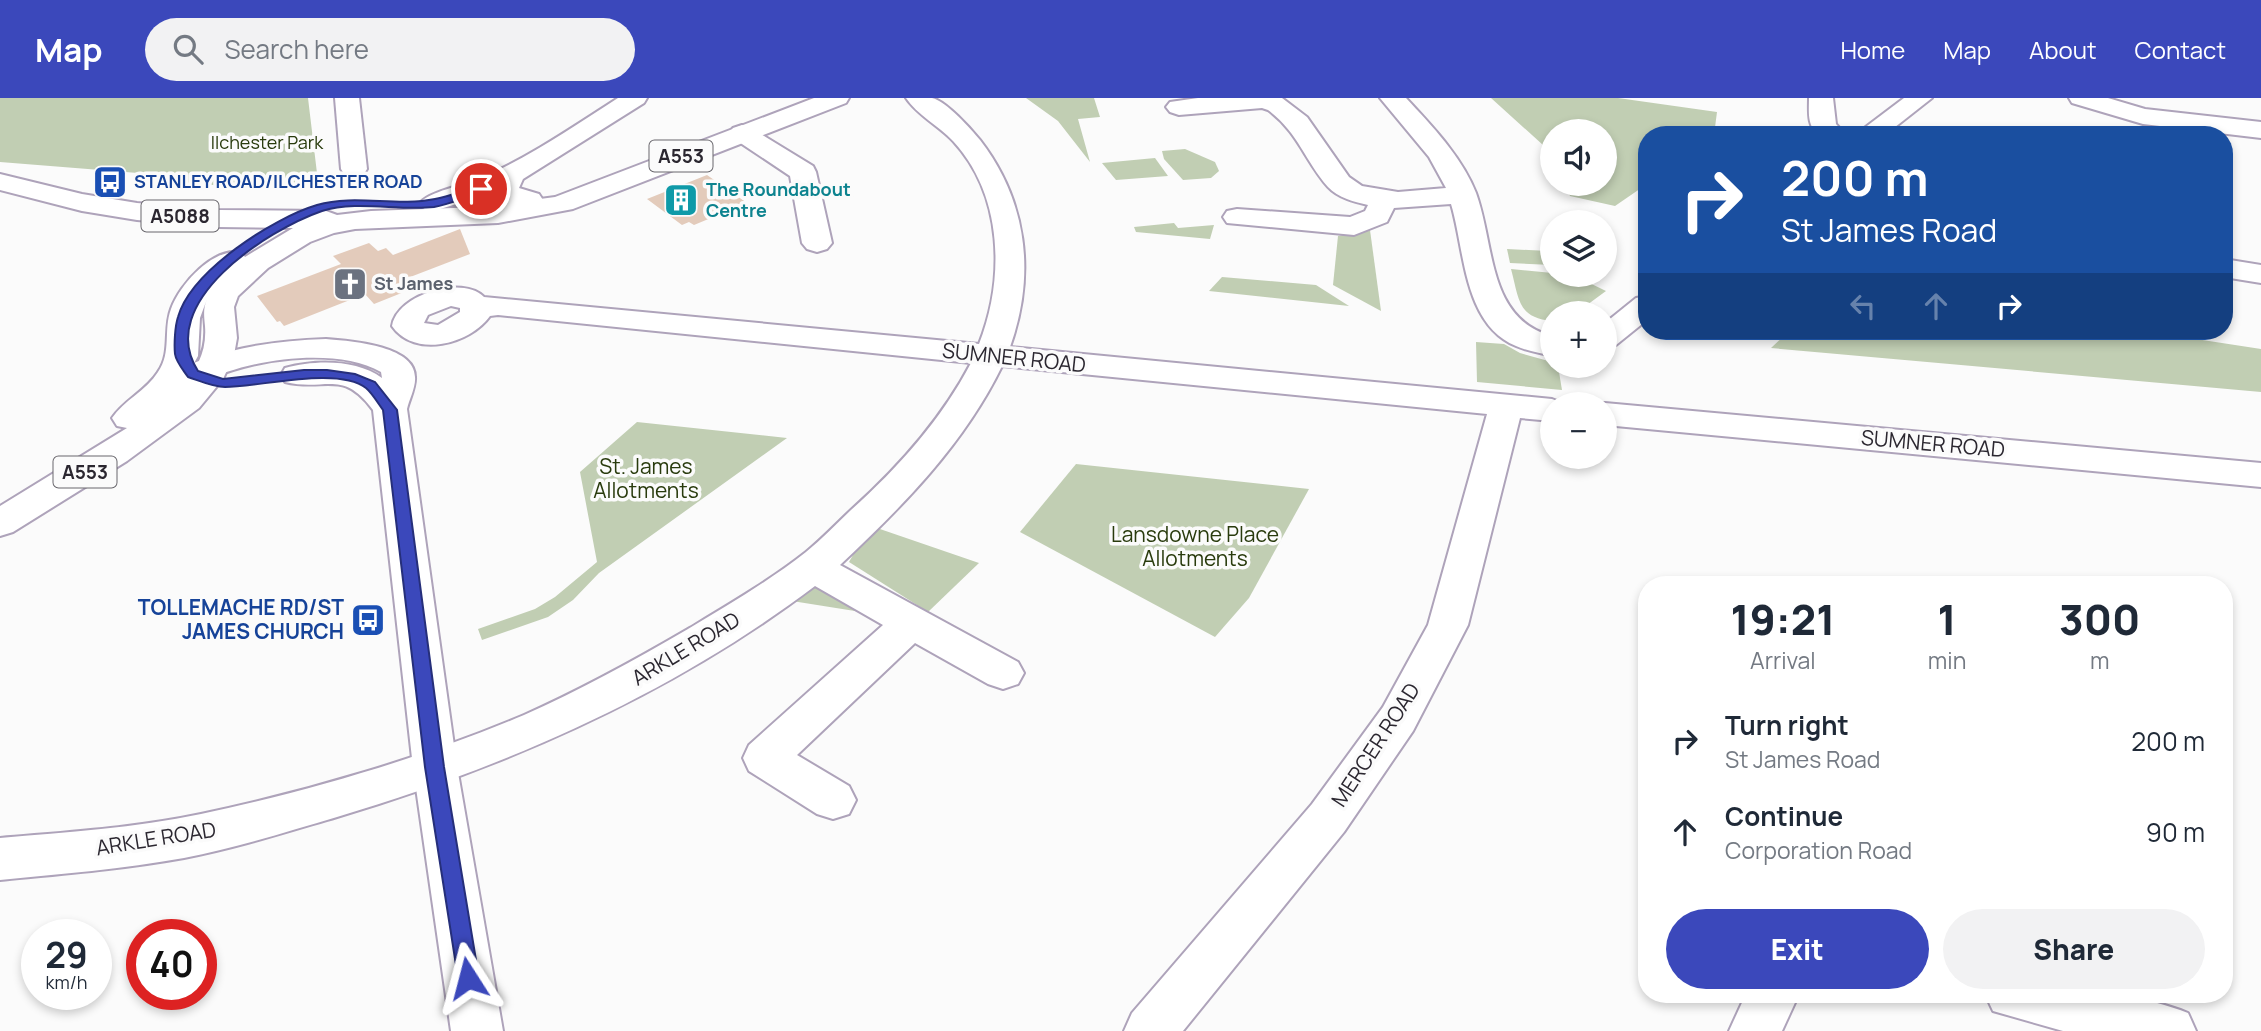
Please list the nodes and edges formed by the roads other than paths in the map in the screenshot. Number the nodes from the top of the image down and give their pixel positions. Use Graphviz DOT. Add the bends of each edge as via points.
graph roads {
  1 [pos="346,98"];
  2 [pos="635,98"];
  3 [pos="837,98"];
  4 [pos="918,98"];
  5 [pos="1392,98"];
  6 [pos="1821,98"];
  7 [pos="1920,98"];
  8 [pos="2081,98"];
  9 [pos="1179,107"];
  10 [pos="1824,126"];
  11 [pos="1881,126"];
  12 [pos="2227,126"];
  13 [pos="2233,127"];
  14 [pos="2261,130"];
  15 [pos="742,133"];
  16 [pos="354,169"];
  17 [pos="511,176"];
  18 [pos="621,179"];
  19 [pos="0,181"];
  20 [pos="1463,195"];
  21 [pos="528,200"];
  22 [pos="1384,200"];
  23 [pos="434,203"];
  24 [pos="351,212"];
  25 [pos="1237,216"];
  26 [pos="267,226"];
  27 [pos="817,243"];
  28 [pos="2233,269"];
  29 [pos="2261,274"];
  30 [pos="476,307"];
  31 [pos="1638,312"];
  32 [pos="221,325"];
  33 [pos="1617,329"];
  34 [pos="1540,341"];
  35 [pos="274,352"];
  36 [pos="992,356"];
  37 [pos="199,369"];
  38 [pos="246,383"];
  39 [pos="1506,406"];
  40 [pos="1540,409"];
  41 [pos="390,410"];
  42 [pos="156,412"];
  43 [pos="1617,415"];
  44 [pos="2261,474"];
  45 [pos="0,506"];
  46 [pos="0,523"];
  47 [pos="813,567"];
  48 [pos="913,621"];
  49 [pos="1003,673"];
  50 [pos="435,767"];
  51 [pos="833,800"];
  52 [pos="0,859"];
  53 [pos="1769,1003"];
  54 [pos="2050,1003"];
  55 [pos="477,1031"];
  56 [pos="1150,1031"];
  57 [pos="1755,1031"];
  58 [pos="2170,1031"];
  1 -- 16 [label="street"];
  2 -- 17 [label="street"];
  3 -- 15 [label="street, A553"];
  4 -- 36 [label="street, ARKLE ROAD" via="965,137 996,187 1006,213 1013,267"];
  5 -- 20 [label="street" via="1444,156"];
  6 -- 10 [label="street"];
  7 -- 11 [label="street"];
  8 -- 12 [label="street" via="2143,116"];
  9 -- 22 [label="street" via="1274,102 1290,112 1339,183 1363,196"];
  13 -- 14 [label="street"];
  15 -- 18 [label="street, A553"];
  15 -- 27 [label="street" via="803,172"];
  17 -- 21 [label="street" via="504,193"];
  17 -- 23 [label="street"];
  18 -- 21 [label="street, A553"];
  18 -- 24 [label="street, A553" via="563,203 532,210 480,216"];
  19 -- 26 [label="street, A5088" via="111,208"];
  20 -- 22 [label="street"];
  20 -- 34 [label="street" via="1488,297 1498,317 1518,333"];
  21 -- 23 [label="street, A553"];
  22 -- 25 [label="street" via="1377,216 1354,226"];
  23 -- 24 [label="street, A553"];
  24 -- 26 [label="street, A553" via="319,208"];
  26 -- 32 [label="street, A553" via="245,272 227,290 218,310"];
  26 -- 37 [label="street, A553" via="208,279 189,304 184,317"];
  28 -- 29 [label="street"];
  30 -- 36 [label="street, SUMNER ROAD"];
  31 -- 33 [label="street"];
  32 -- 35 [label="street" via="238,345"];
  32 -- 37 [label="street, A553" via="220,355"];
  35 -- 37 [label="street"];
  35 -- 41 [label="street" via="361,351 387,359 399,377"];
  36 -- 39 [label="street, SUMNER ROAD"];
  36 -- 47 [label="street, ARKLE ROAD" via="976,387 904,482"];
  37 -- 38 [label="street" via="222,383"];
  37 -- 42 [label="street"];
  38 -- 41 [label="street" via="304,375 342,376 370,385"];
  38 -- 42 [label="street"];
  39 -- 40 [label="street, SUMNER ROAD"];
  39 -- 56 [label="street, MERCER ROAD" via="1448,625 1398,719 1328,818"];
  41 -- 50 [label="street"];
  42 -- 45 [label="street, A553"];
  42 -- 46 [label="street, A553" via="79,476"];
  43 -- 44 [label="street, SUMNER ROAD"];
  47 -- 48 [label="street"];
  47 -- 50 [label="street, ARKLE ROAD" via="650,672 539,728"];
  48 -- 49 [label="street"];
  48 -- 51 [label="street" via="765,758"];
  50 -- 52 [label="street, ARKLE ROAD" via="299,809 180,838"];
  50 -- 55 [label="street"];
  53 -- 57 [label="street"];
  54 -- 58 [label="street"];
}
